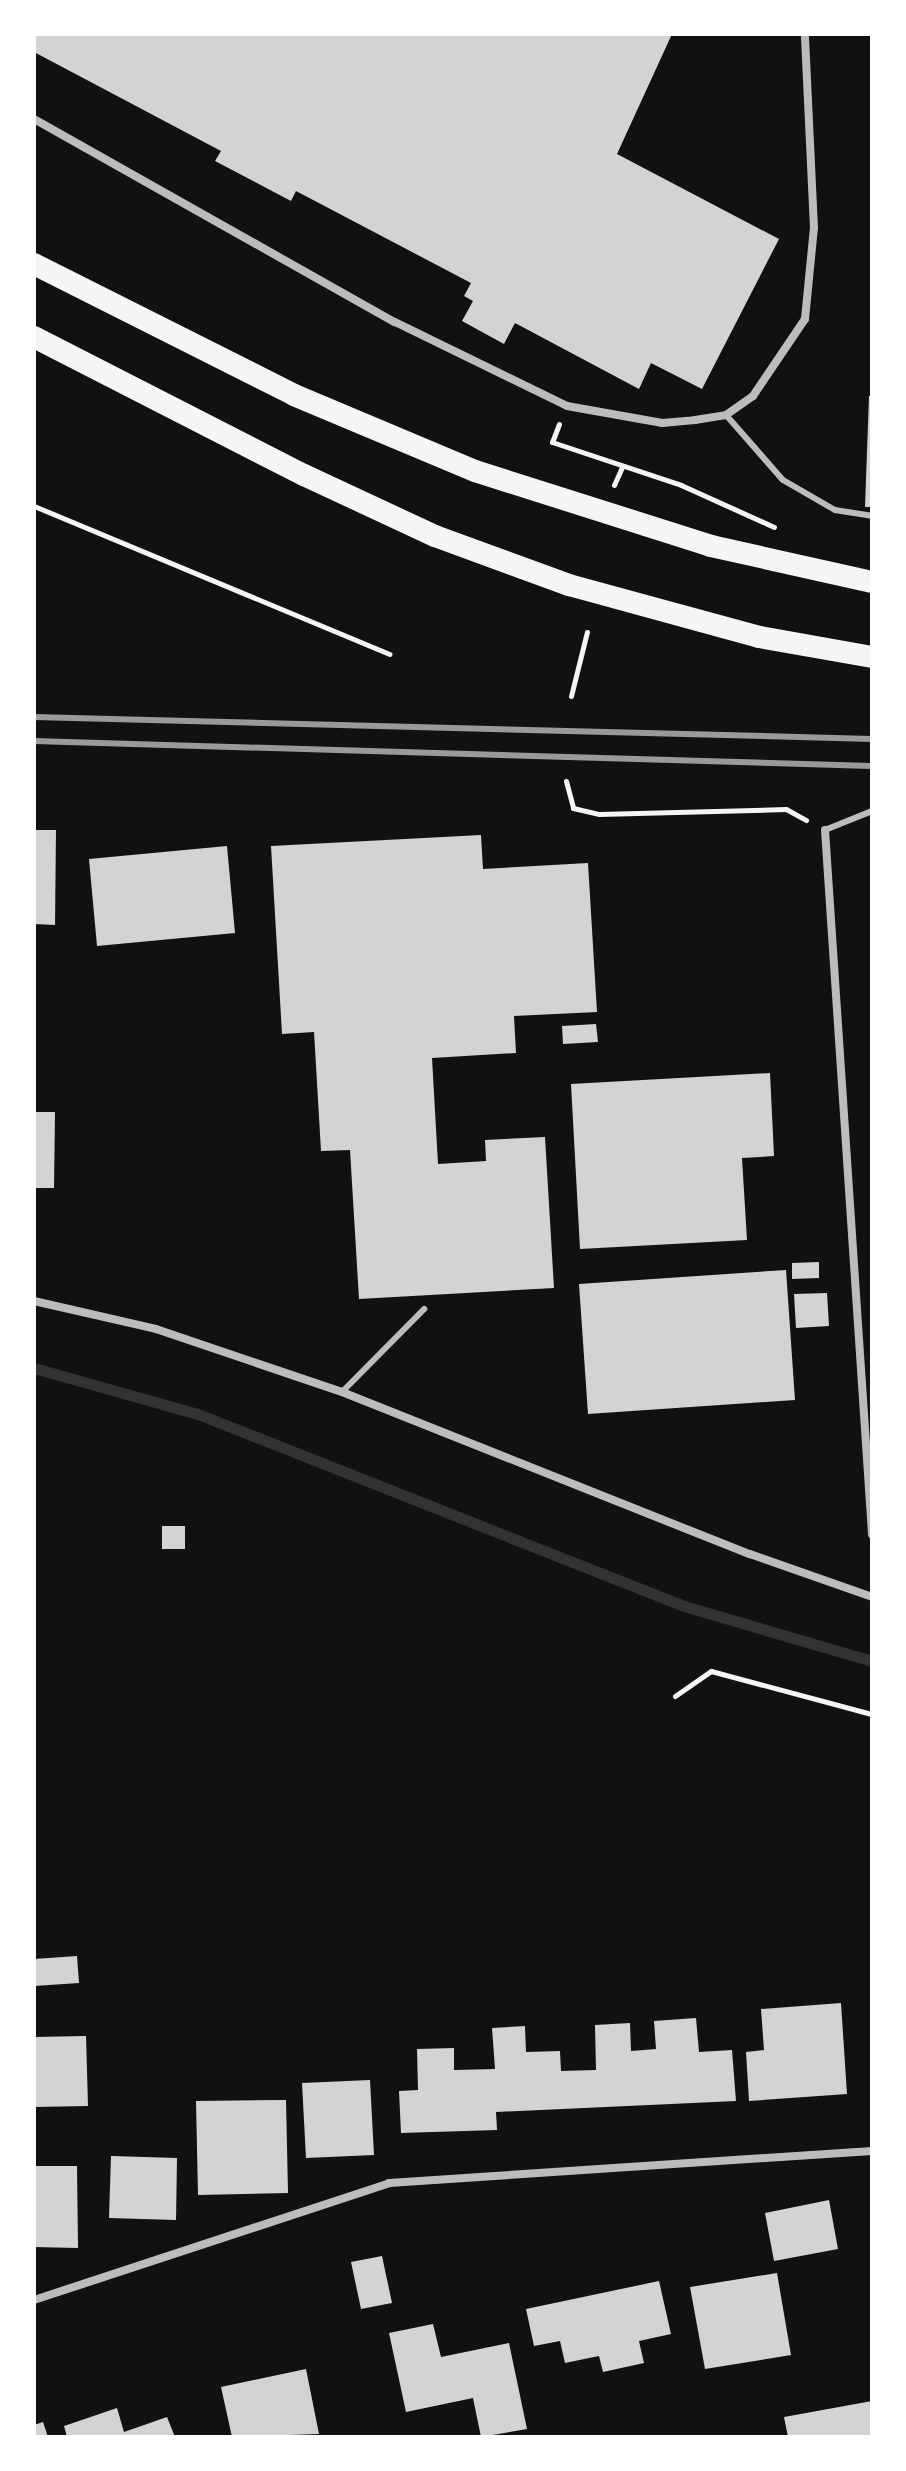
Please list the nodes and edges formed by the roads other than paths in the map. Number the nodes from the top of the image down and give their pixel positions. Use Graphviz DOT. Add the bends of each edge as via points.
graph roads {
  1 [pos="805,34"];
  2 [pos="34,119"];
  3 [pos="34,264"];
  4 [pos="34,340"];
  5 [pos="726,415"];
  6 [pos="872,516"];
  7 [pos="872,582"];
  8 [pos="872,657"];
  9 [pos="872,811"];
  10 [pos="825,830"];
  11 [pos="34,1301"];
  12 [pos="424,1309"];
  13 [pos="342,1392"];
  14 [pos="868,1431"];
  15 [pos="872,1534"];
  16 [pos="872,1597"];
  17 [pos="872,2151"];
  18 [pos="34,2300"];
  1 -- 5 [label="street" via="814,228 805,319 774,372"];
  2 -- 5 [label="street" via="395,322 567,406 662,423"];
  3 -- 7 [label="highway" via="294,395 475,471 711,546"];
  4 -- 8 [label="highway" via="435,536 569,585 759,637"];
  5 -- 6 [label="lane" via="783,480 835,510"];
  9 -- 10 [label="lane"];
  10 -- 14 [label="street"];
  11 -- 13 [label="street" via="156,1329"];
  12 -- 13 [label="lane"];
  13 -- 16 [label="street"];
  14 -- 15 [label="street"];
  17 -- 18 [label="street" via="389,2183"];
}
